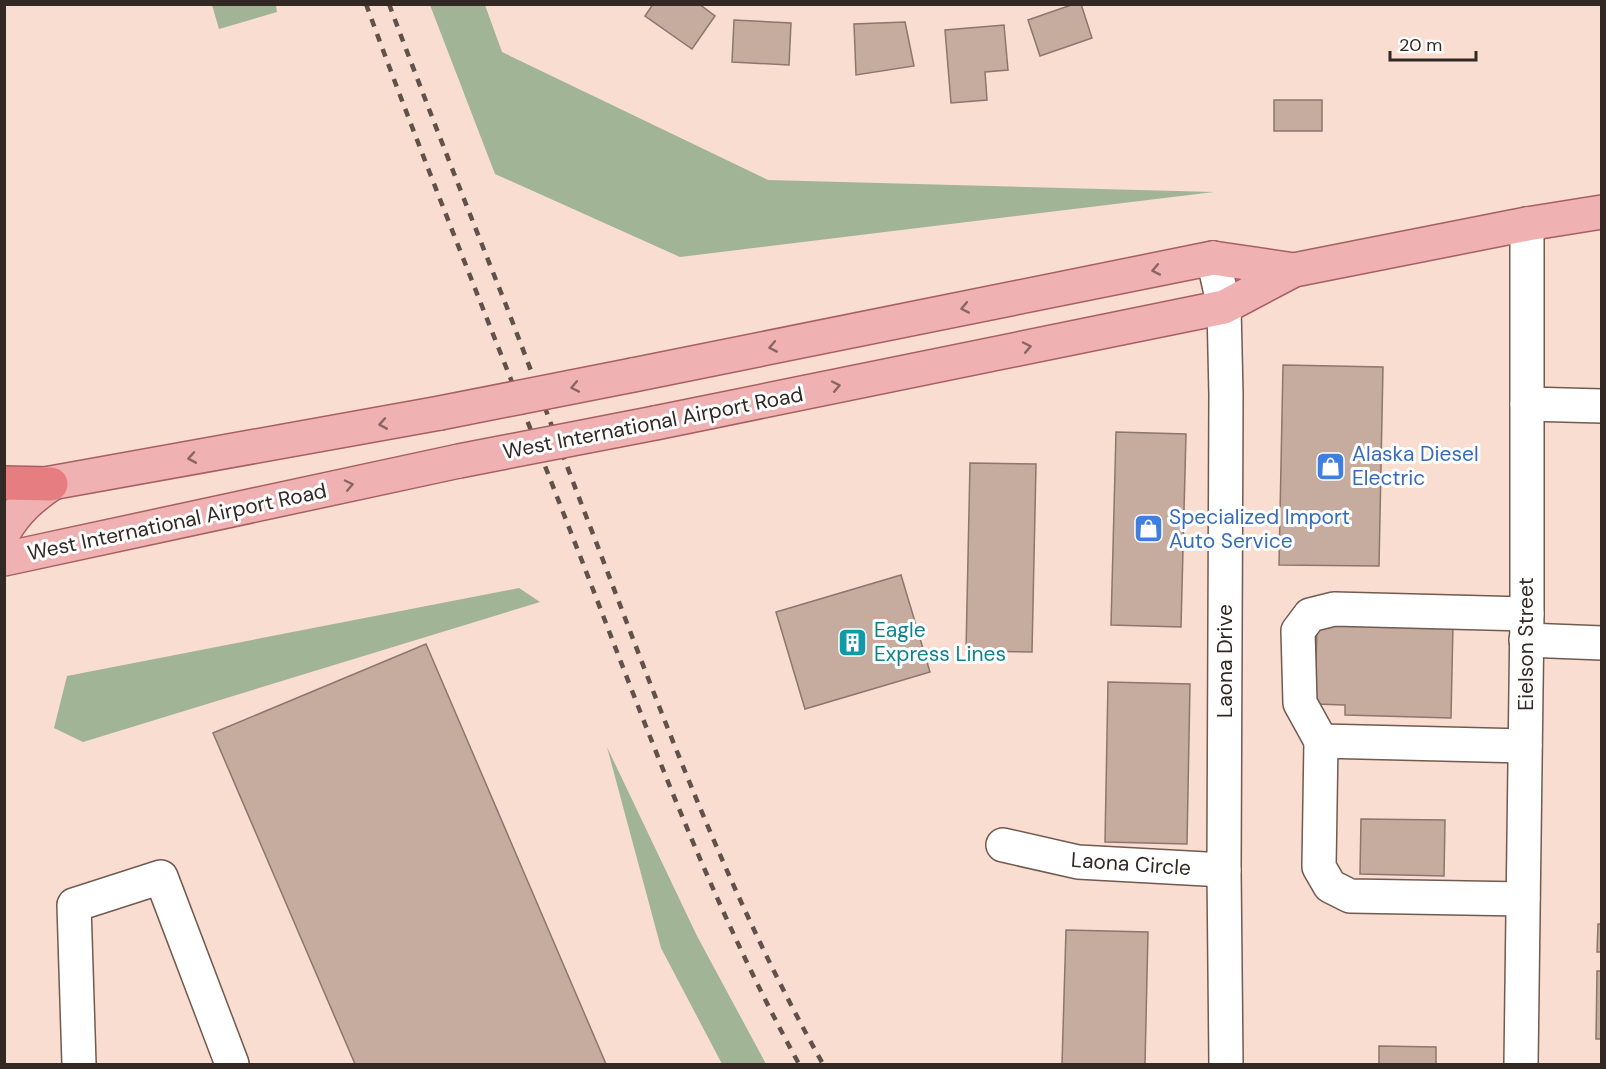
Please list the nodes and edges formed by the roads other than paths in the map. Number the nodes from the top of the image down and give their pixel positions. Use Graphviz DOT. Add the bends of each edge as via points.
graph roads {
  1 [pos="1602,212"];
  2 [pos="1527,224"];
  3 [pos="1213,258"];
  4 [pos="1294,270"];
  5 [pos="1224,307"];
  6 [pos="1527,404"];
  7 [pos="1602,406"];
  8 [pos="4,483"];
  9 [pos="51,484"];
  10 [pos="4,491"];
  11 [pos="4,532"];
  12 [pos="4,559"];
  13 [pos="1526,627"];
  14 [pos="1602,643"];
  15 [pos="1321,741"];
  16 [pos="1525,746"];
  17 [pos="1003,845"];
  18 [pos="1224,870"];
  19 [pos="1523,899"];
  20 [pos="79,1065"];
  21 [pos="232,1065"];
  22 [pos="1226,1065"];
  23 [pos="1521,1065"];
  1 -- 2 [label="main road, West International Airport Road"];
  2 -- 4 [label="main road, West International Airport Road"];
  2 -- 6 [label="street, Eielson Street"];
  3 -- 4 [label="main road, West International Airport Road"];
  3 -- 5 [label="street, Laona Drive"];
  3 -- 9 [label="main road, West International Airport Road, one-way, bridge" via="440,413"];
  4 -- 5 [label="main road, West International Airport Road"];
  12 -- 5 [label="main road, West International Airport Road, one-way, bridge" via="459,461"];
  5 -- 18 [label="street, Laona Drive"];
  6 -- 7 [label="street"];
  6 -- 13 [label="street, Eielson Street"];
  8 -- 9 [label="highway"];
  9 -- 10 [label="main road, West International Airport Road"];
  9 -- 11 [label="main road" via="15,513"];
  13 -- 14 [label="street"];
  13 -- 15 [label="street" via="1334,609 1310,615 1298,631 1300,703"];
  13 -- 16 [label="street, Eielson Street"];
  15 -- 16 [label="street"];
  15 -- 19 [label="street" via="1319,867 1330,886 1350,896"];
  16 -- 19 [label="street, Eielson Street"];
  17 -- 18 [label="street, Laona Circle" via="1078,862"];
  18 -- 22 [label="street, Laona Drive"];
  19 -- 23 [label="street, Eielson Street"];
  20 -- 21 [label="street" via="74,904 161,877"];
}
